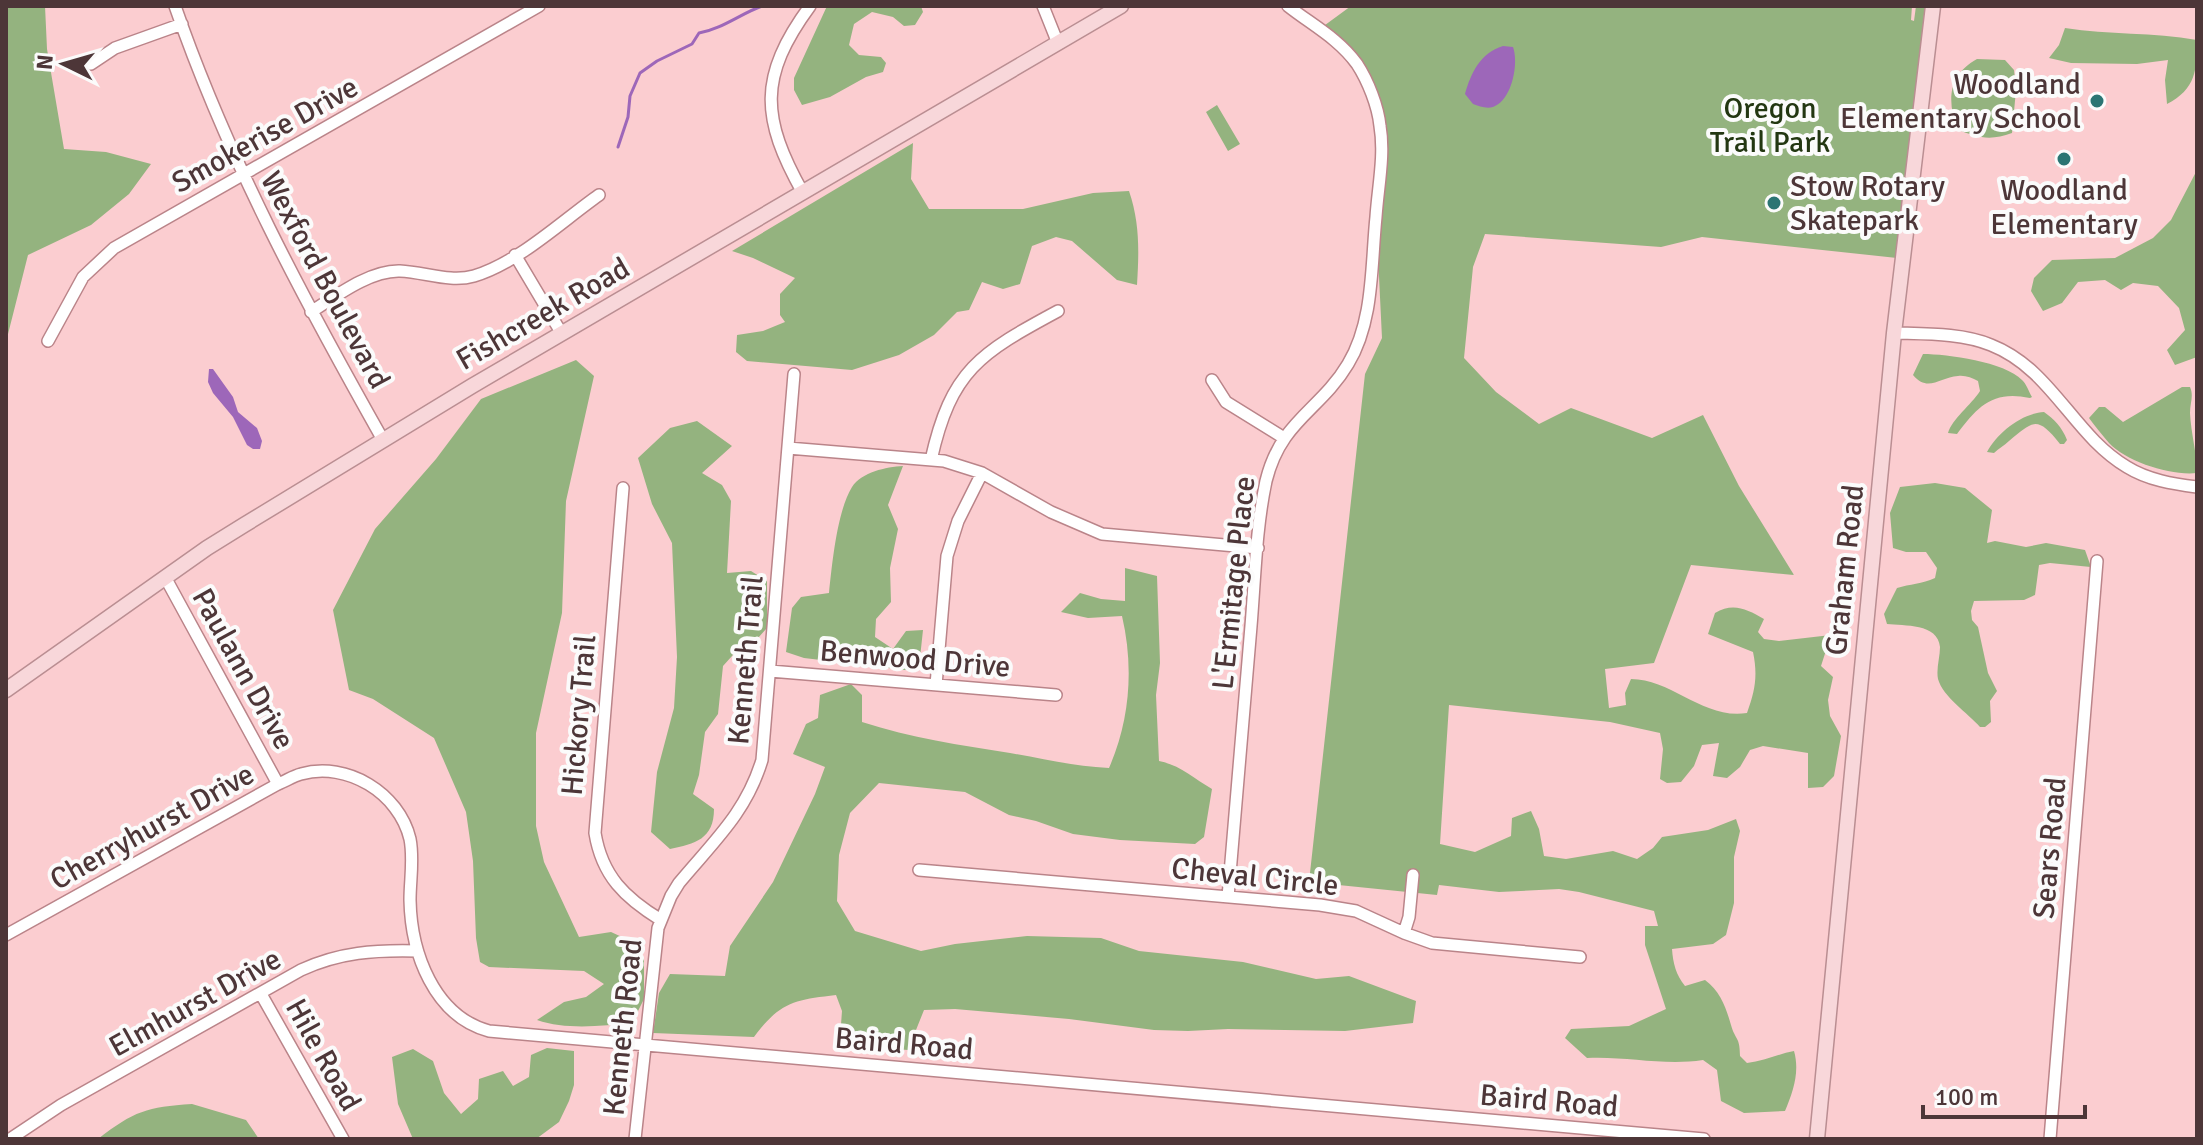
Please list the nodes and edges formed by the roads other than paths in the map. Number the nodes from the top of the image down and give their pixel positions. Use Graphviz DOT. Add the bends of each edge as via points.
graph roads {
  1 [pos="175,6"];
  2 [pos="539,6"];
  3 [pos="810,6"];
  4 [pos="1043,6"];
  5 [pos="1121,6"];
  6 [pos="1288,6"];
  7 [pos="1933,6"];
  8 [pos="182,24"];
  9 [pos="1057,41"];
  10 [pos="91,64"];
  11 [pos="243,174"];
  12 [pos="803,193"];
  13 [pos="599,195"];
  14 [pos="515,255"];
  15 [pos="393,271"];
  16 [pos="401,282"];
  17 [pos="1058,311"];
  18 [pos="311,312"];
  19 [pos="1894,333"];
  20 [pos="562,334"];
  21 [pos="48,341"];
  22 [pos="794,374"];
  23 [pos="1212,380"];
  24 [pos="1284,438"];
  25 [pos="383,440"];
  26 [pos="788,448"];
  27 [pos="931,460"];
  28 [pos="982,473"];
  29 [pos="2197,487"];
  30 [pos="623,488"];
  31 [pos="1258,548"];
  32 [pos="2097,561"];
  33 [pos="165,577"];
  34 [pos="770,671"];
  35 [pos="936,685"];
  36 [pos="6,690"];
  37 [pos="1056,695"];
  38 [pos="278,784"];
  39 [pos="919,870"];
  40 [pos="1413,875"];
  41 [pos="1228,897"];
  42 [pos="661,920"];
  43 [pos="1404,933"];
  44 [pos="6,935"];
  45 [pos="417,951"];
  46 [pos="1580,957"];
  47 [pos="261,994"];
  48 [pos="644,1046"];
  49 [pos="10,1139"];
  50 [pos="343,1139"];
  51 [pos="635,1139"];
  52 [pos="1704,1139"];
  53 [pos="1817,1139"];
  54 [pos="2050,1139"];
  1 -- 8 [label="street, Wexford Boulevard"];
  2 -- 11 [label="street, Smokerise Drive"];
  3 -- 12 [label="street" via="780,55 771,91 774,131"];
  4 -- 9 [label="street"];
  5 -- 9 [label="main road, Fishcreek Road"];
  6 -- 24 [label="street, L'Ermitage Place" via="1328,33 1357,65 1373,100 1381,146 1359,340 1338,378"];
  7 -- 19 [label="main road, Graham Road"];
  8 -- 10 [label="street" via="115,48"];
  8 -- 11 [label="street, Wexford Boulevard"];
  9 -- 12 [label="main road, Fishcreek Road"];
  11 -- 18 [label="street, Wexford Boulevard"];
  11 -- 21 [label="street, Smokerise Drive" via="98,261 83,277"];
  12 -- 20 [label="main road, Fishcreek Road"];
  13 -- 14 [label="street"];
  14 -- 15 [label="street" via="459,279"];
  14 -- 20 [label="street"];
  15 -- 16 [label="street"];
  15 -- 18 [label="street"];
  17 -- 27 [label="street" via="999,344 972,368 946,407"];
  18 -- 25 [label="street, Wexford Boulevard"];
  19 -- 29 [label="street" via="1993,345 2047,383 2085,431 2123,465 2158,480"];
  19 -- 53 [label="main road, Graham Road"];
  20 -- 25 [label="main road, Fishcreek Road"];
  22 -- 26 [label="street, Kenneth Trail"];
  23 -- 24 [label="street" via="1226,402"];
  24 -- 31 [label="street, L'Ermitage Place" via="1266,483"];
  25 -- 33 [label="main road, Fishcreek Road"];
  26 -- 27 [label="street"];
  26 -- 34 [label="street, Kenneth Trail"];
  27 -- 28 [label="street"];
  28 -- 31 [label="street" via="1102,534"];
  28 -- 35 [label="street" via="947,556"];
  30 -- 42 [label="street, Hickory Trail" via="595,833 601,858 618,887"];
  31 -- 41 [label="street, L'Ermitage Place"];
  32 -- 54 [label="street, Sears Road"];
  33 -- 36 [label="main road, Fishcreek Road"];
  33 -- 38 [label="street, Paulann Drive"];
  34 -- 35 [label="street, Benwood Drive"];
  34 -- 42 [label="street, Kenneth Trail" via="762,760 753,788 729,827 679,883"];
  35 -- 37 [label="street, Benwood Drive"];
  38 -- 44 [label="street, Cherryhurst Drive"];
  38 -- 45 [label="street, Baird Road" via="301,774 336,772 369,784 397,809 411,845 410,901"];
  39 -- 41 [label="street, Cheval Circle"];
  40 -- 43 [label="street"];
  41 -- 43 [label="street, Cheval Circle" via="1345,909"];
  42 -- 48 [label="street, Kenneth Road"];
  43 -- 46 [label="street, Cheval Circle" via="1432,943"];
  45 -- 47 [label="street, Elmhurst Drive" via="372,950 330,958"];
  45 -- 48 [label="street, Baird Road" via="441,998 475,1027"];
  47 -- 49 [label="street, Elmhurst Drive"];
  47 -- 50 [label="street, Hile Road"];
  48 -- 51 [label="street, Kenneth Road"];
  48 -- 52 [label="street, Baird Road"];
}
